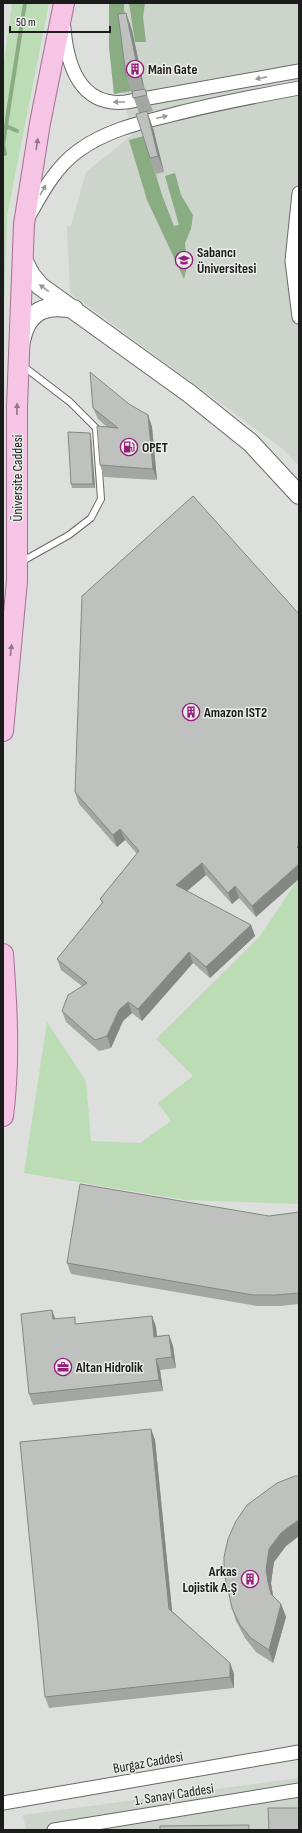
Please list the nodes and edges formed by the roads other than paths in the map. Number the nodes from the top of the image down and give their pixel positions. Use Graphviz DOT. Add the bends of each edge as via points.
graph roads {
  1 [pos="65,3"];
  2 [pos="299,71"];
  3 [pos="299,88"];
  4 [pos="299,193"];
  5 [pos="24,224"];
  6 [pos="22,258"];
  7 [pos="75,310"];
  8 [pos="299,317"];
  9 [pos="19,356"];
  10 [pos="299,495"];
  11 [pos="18,563"];
  12 [pos="3,731"];
  13 [pos="3,954"];
  14 [pos="3,1116"];
  15 [pos="299,1752"];
  16 [pos="299,1790"];
  17 [pos="3,1803"];
  18 [pos="54,1830"];
  2 -- 1 [label="street, one-way" via="126,102 106,101 86,89 77,80 69,61 64,26"];
  5 -- 1 [label="main road, Üniversite Caddesi, one-way" via="40,123"];
  5 -- 3 [label="street, one-way" via="48,182 77,152 98,139 129,126 212,104"];
  4 -- 8 [label="street" via="292,262"];
  5 -- 6 [label="main road, Üniversite Caddesi"];
  7 -- 6 [label="street, one-way" via="40,286"];
  6 -- 9 [label="main road, Üniversite Caddesi"];
  7 -- 9 [label="street" via="59,306 44,309 31,317 24,330"];
  7 -- 10 [label="street" via="190,394 251,443"];
  11 -- 9 [label="main road, Üniversite Caddesi, one-way"];
  9 -- 11 [label="lane" via="96,428 101,499 91,518 86,522 69,535"];
  12 -- 11 [label="main road, Üniversite Caddesi, one-way"];
  13 -- 14 [label="main road" via="8,1081"];
  15 -- 17 [label="street, Burgaz Caddesi"];
  16 -- 18 [label="street, 1. Sanayi Caddesi"];
}
